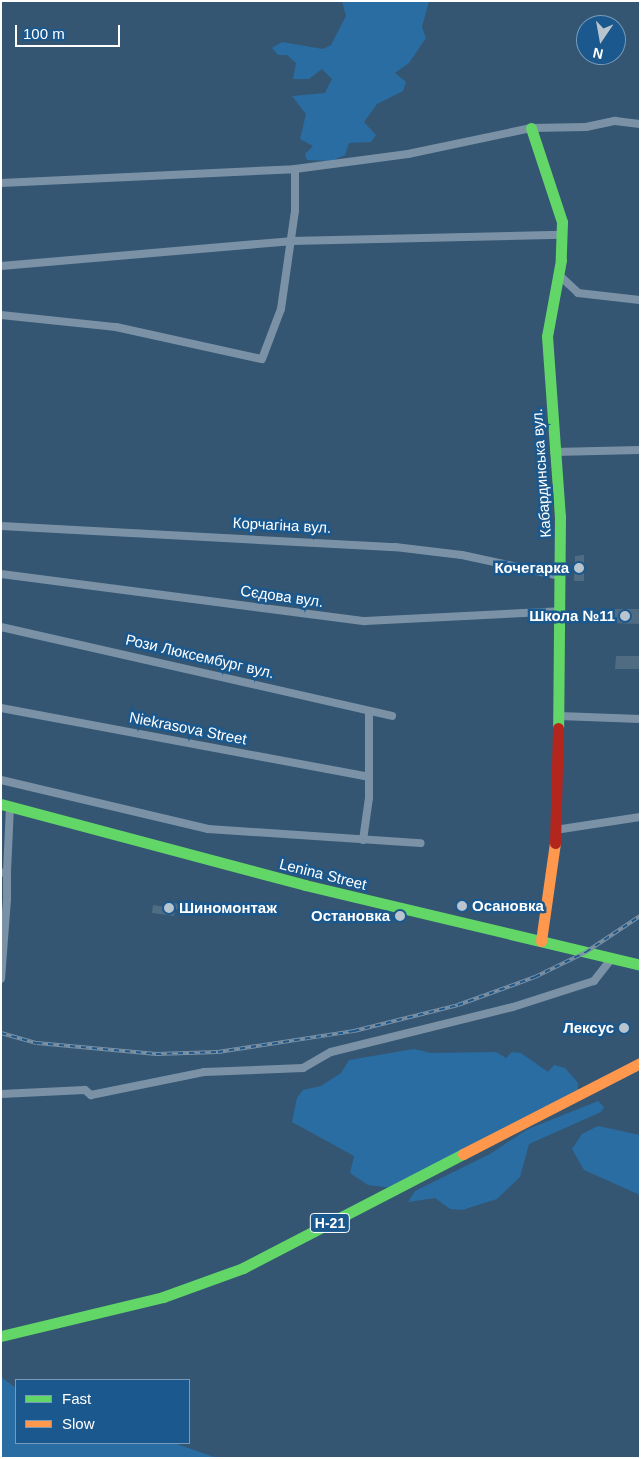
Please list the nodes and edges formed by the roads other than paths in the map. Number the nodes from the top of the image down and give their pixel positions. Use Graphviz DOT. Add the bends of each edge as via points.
graph roads {
  1 [pos="640,124"];
  2 [pos="531,128"];
  3 [pos="295,169"];
  4 [pos="1,183"];
  5 [pos="562,235"];
  6 [pos="291,240"];
  7 [pos="1,266"];
  8 [pos="559,275"];
  9 [pos="640,300"];
  10 [pos="1,315"];
  11 [pos="640,450"];
  12 [pos="554,452"];
  13 [pos="1,526"];
  14 [pos="1,574"];
  15 [pos="559,576"];
  16 [pos="560,612"];
  17 [pos="1,627"];
  18 [pos="1,708"];
  19 [pos="369,710"];
  20 [pos="392,716"];
  21 [pos="559,716"];
  22 [pos="640,719"];
  23 [pos="369,778"];
  24 [pos="1,780"];
  25 [pos="5,805"];
  26 [pos="640,817"];
  27 [pos="555,830"];
  28 [pos="363,840"];
  29 [pos="421,843"];
  30 [pos="4,873"];
  31 [pos="541,941"];
  32 [pos="612,959"];
  33 [pos="640,965"];
  34 [pos="1,979"];
  35 [pos="640,1063"];
  36 [pos="1,1094"];
  37 [pos="1,1336"];
  1 -- 2 [label="street" via="615,121 586,127"];
  2 -- 3 [label="street" via="408,154"];
  2 -- 5 [label="main road, Кабардинська вул." via="562,210"];
  3 -- 4 [label="street"];
  3 -- 6 [label="street"];
  5 -- 6 [label="street"];
  5 -- 8 [label="main road, Кабардинська вул."];
  6 -- 7 [label="street"];
  6 -- 10 [label="street" via="281,310 262,360 116,327"];
  8 -- 9 [label="street" via="578,293"];
  8 -- 12 [label="main road, Кабардинська вул." via="547,336"];
  11 -- 12 [label="street"];
  12 -- 15 [label="main road, Кабардинська вул."];
  13 -- 15 [label="street, Корчагіна вул." via="395,547 462,555"];
  14 -- 16 [label="street, Сєдова вул." via="365,621"];
  15 -- 16 [label="main road, Кабардинська вул."];
  16 -- 21 [label="main road, Кабардинська вул."];
  17 -- 19 [label="street, Рози Люксембург вул."];
  18 -- 23 [label="street, Niekrasova Street"];
  19 -- 20 [label="street, Рози Люксембург вул."];
  19 -- 23 [label="street"];
  21 -- 22 [label="street"];
  21 -- 27 [label="main road, Кабардинська вул."];
  23 -- 28 [label="street"];
  24 -- 28 [label="street" via="208,828"];
  25 -- 30 [label="street"];
  25 -- 31 [label="main road, Lenina Street" via="304,885"];
  26 -- 27 [label="street"];
  27 -- 31 [label="main road, Кабардинська вул." via="551,893"];
  28 -- 29 [label="street"];
  30 -- 34 [label="street"];
  31 -- 32 [label="main road, Lenina Street"];
  32 -- 33 [label="main road, Lenina Street"];
  32 -- 36 [label="street" via="594,981 513,1007 332,1052 303,1068 204,1072 91,1095 85,1090"];
  35 -- 37 [label="main road, Н-21" via="243,1268 163,1298"];
}
